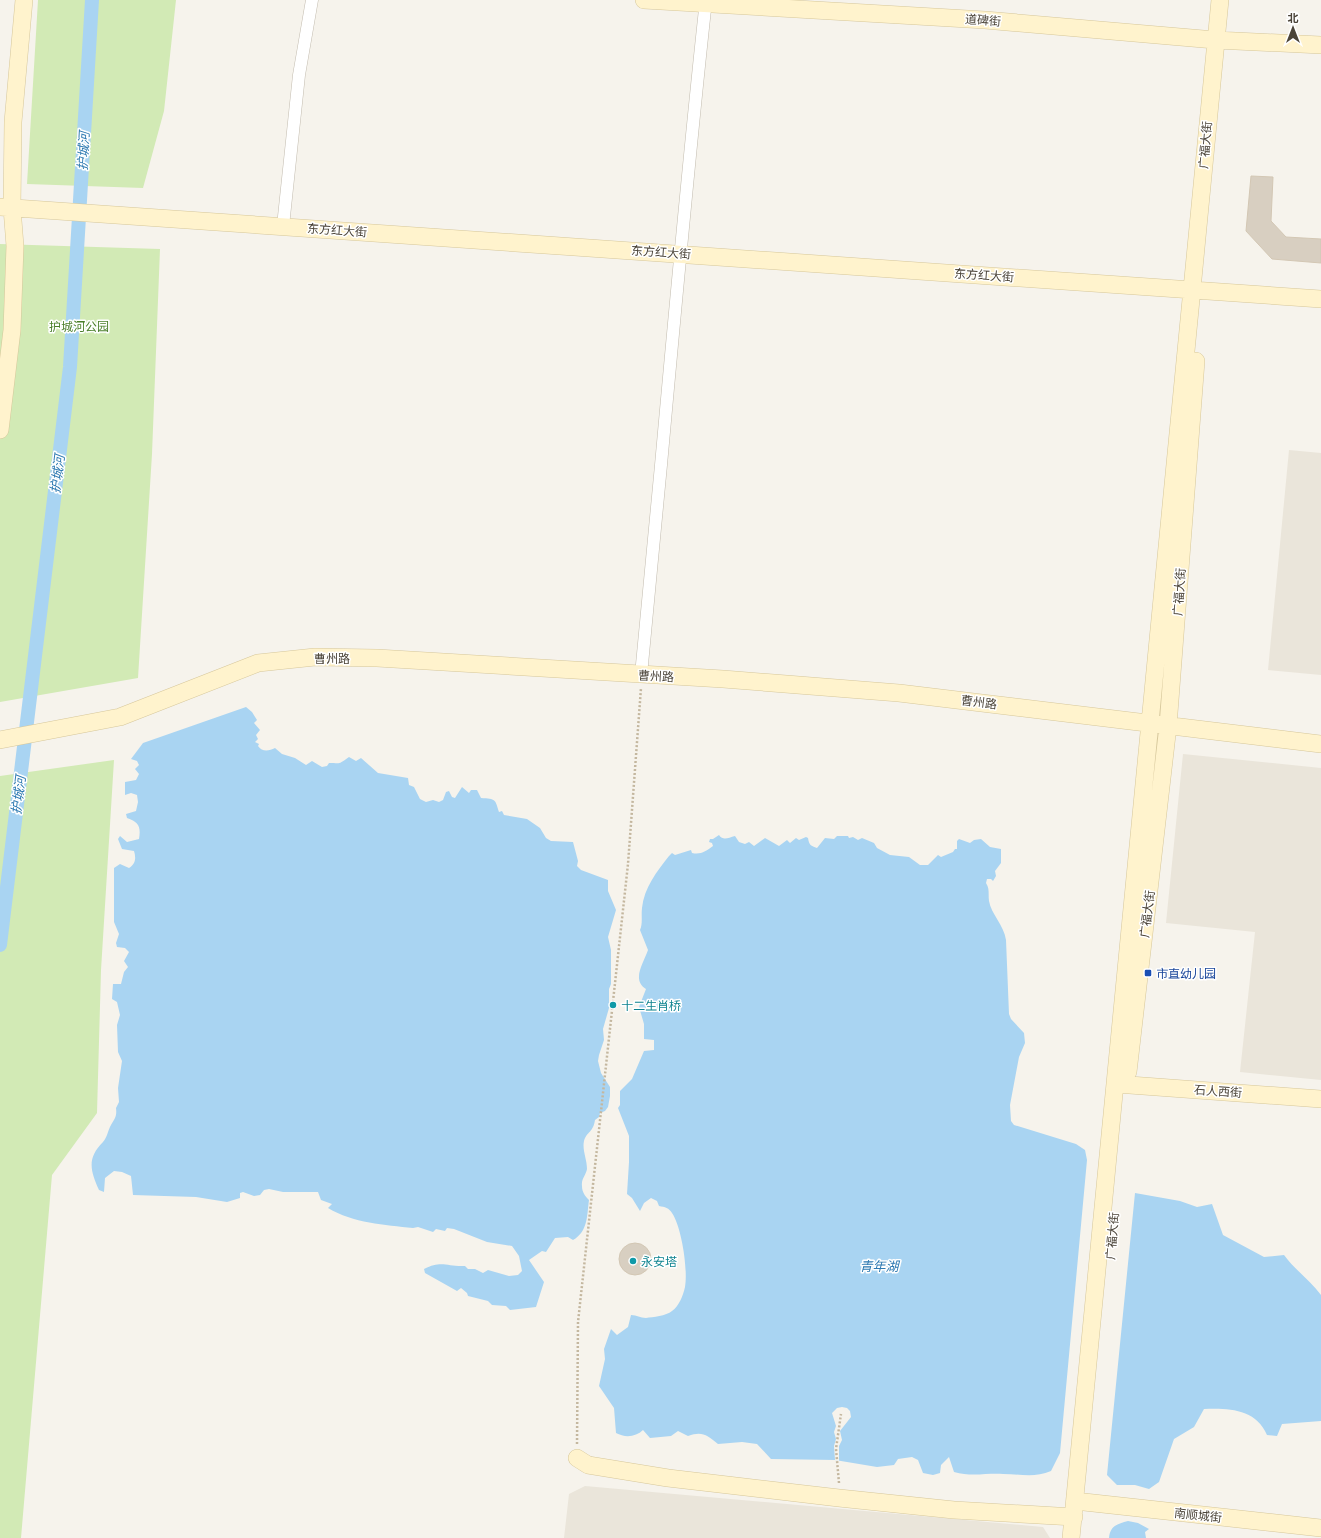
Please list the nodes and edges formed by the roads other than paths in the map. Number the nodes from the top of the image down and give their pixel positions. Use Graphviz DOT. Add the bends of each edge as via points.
graph roads {
  1 [pos="24,0"];
  2 [pos="312,0"];
  3 [pos="644,0"];
  4 [pos="1220,0"];
  5 [pos="706,2"];
  6 [pos="1216,40"];
  7 [pos="1321,45"];
  8 [pos="6,207"];
  9 [pos="283,226"];
  10 [pos="679,253"];
  11 [pos="1192,290"];
  12 [pos="1321,299"];
  13 [pos="0,430"];
  14 [pos="641,675"];
  15 [pos="1150,724"];
  16 [pos="1168,726"];
  17 [pos="0,740"];
  18 [pos="1321,744"];
  19 [pos="1121,1084"];
  20 [pos="1321,1098"];
  21 [pos="577,1458"];
  22 [pos="1079,1507"];
  23 [pos="1321,1528"];
  24 [pos="1071,1538"];
  25 [pos="1083,1538"];
  1 -- 8 [label="main road"];
  2 -- 9 [label="street" via="299,75"];
  3 -- 5 [label="main road, 道碑街"];
  4 -- 6 [label="main road, 广福大街"];
  5 -- 6 [label="main road, 道碑街" via="985,20"];
  5 -- 10 [label="street"];
  6 -- 7 [label="main road, 道碑街"];
  6 -- 11 [label="main road, 广福大街"];
  8 -- 9 [label="main road, 东方红大街"];
  8 -- 13 [label="main road" via="15,246 12,330"];
  9 -- 10 [label="main road, 东方红大街"];
  10 -- 11 [label="main road, 东方红大街"];
  10 -- 14 [label="street"];
  11 -- 12 [label="main road, 东方红大街"];
  11 -- 15 [label="main road, 广福大街"];
  11 -- 16 [label="main road, 广福大街" via="1200,318"];
  14 -- 15 [label="main road, 曹州路" via="899,693"];
  14 -- 17 [label="main road, 曹州路" via="377,658 315,657 258,663 120,717"];
  15 -- 16 [label="main road, 曹州路"];
  15 -- 19 [label="main road, 广福大街"];
  16 -- 18 [label="main road, 曹州路"];
  16 -- 19 [label="main road, 广福大街"];
  19 -- 20 [label="main road, 石人西街"];
  19 -- 22 [label="main road, 广福大街"];
  21 -- 22 [label="main road, 南顺城街" via="588,1465 668,1478 954,1510"];
  22 -- 23 [label="main road, 南顺城街"];
  22 -- 24 [label="main road, 广福大街"];
  22 -- 25 [label="main road, 广福大街"];
}
